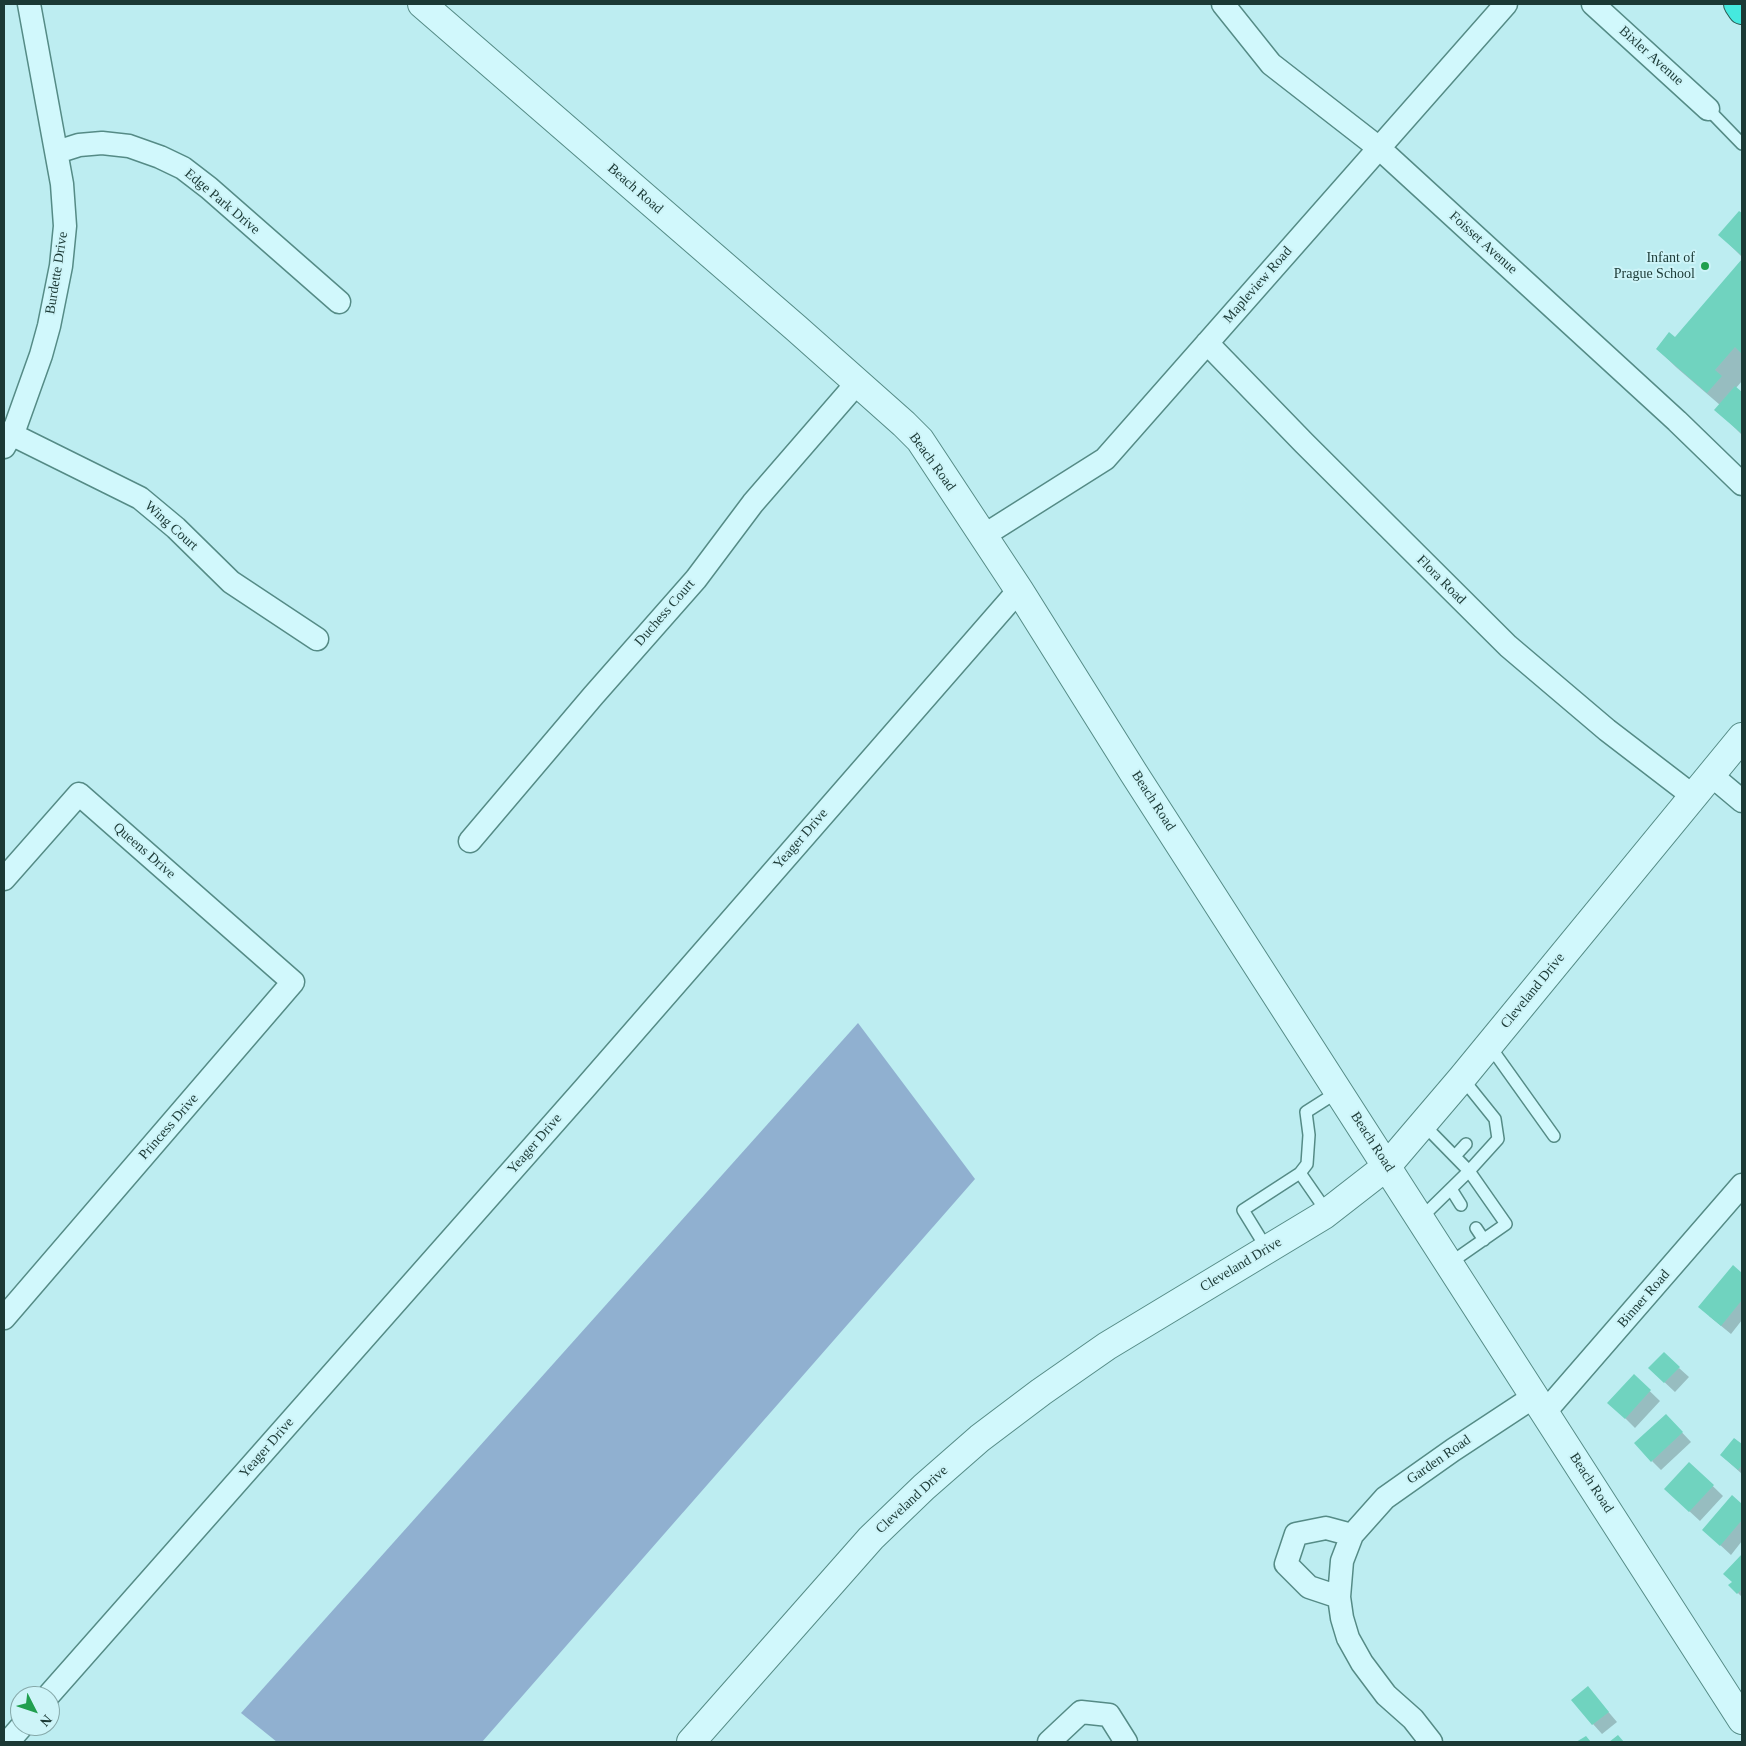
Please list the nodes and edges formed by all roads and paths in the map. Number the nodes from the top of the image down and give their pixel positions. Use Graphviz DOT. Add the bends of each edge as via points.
graph roads {
  1 [pos="29,4"];
  2 [pos="422,4"];
  3 [pos="1224,4"];
  4 [pos="1506,4"];
  5 [pos="1593,4"];
  6 [pos="1738,4"];
  7 [pos="1742,10"];
  8 [pos="1708,109"];
  9 [pos="1742,144"];
  10 [pos="1378,148"];
  11 [pos="57,152"];
  12 [pos="339,302"];
  13 [pos="1207,343"];
  14 [pos="857,383"];
  15 [pos="8,440"];
  16 [pos="1742,484"];
  17 [pos="983,536"];
  18 [pos="1019,590"];
  19 [pos="317,639"];
  20 [pos="1742,737"];
  21 [pos="1711,775"];
  22 [pos="1693,796"];
  23 [pos="1742,801"];
  24 [pos="470,842"];
  25 [pos="4,878"];
  26 [pos="294,982"];
  27 [pos="1490,1045"];
  28 [pos="1462,1078"];
  29 [pos="1339,1091"];
  30 [pos="1490,1113"];
  31 [pos="1483,1122"];
  32 [pos="1423,1124"];
  33 [pos="1554,1136"];
  34 [pos="1466,1144"];
  35 [pos="1455,1156"];
  36 [pos="1387,1166"];
  37 [pos="1469,1171"];
  38 [pos="1300,1173"];
  39 [pos="1742,1185"];
  40 [pos="1451,1190"];
  41 [pos="1461,1205"];
  42 [pos="1327,1212"];
  43 [pos="1421,1218"];
  44 [pos="1476,1228"];
  45 [pos="1484,1240"];
  46 [pos="1267,1249"];
  47 [pos="1450,1263"];
  48 [pos="4,1318"];
  49 [pos="1540,1404"];
  50 [pos="1352,1535"];
  51 [pos="1339,1596"];
  52 [pos="57,1686"];
  53 [pos="1742,1720"];
  54 [pos="691,1742"];
  55 [pos="1048,1742"];
  56 [pos="1126,1742"];
  57 [pos="1431,1742"];
  1 -- 11 [label="street, Burdette Drive"];
  2 -- 14 [label="street, Beach Road"];
  3 -- 10 [label="street, Foisset Avenue" via="1271,64"];
  4 -- 10 [label="street, Mapleview Road"];
  5 -- 8 [label="street, Bixler Avenue"];
  6 -- 7 [label="highway"];
  8 -- 9 [label="lane"];
  10 -- 13 [label="street, Mapleview Road"];
  10 -- 16 [label="street, Foisset Avenue"];
  11 -- 12 [label="street, Edge Park Drive" via="79,145 102,143 129,146 183,168"];
  11 -- 15 [label="street, Burdette Drive" via="65,226 61,266 41,355"];
  13 -- 17 [label="street, Mapleview Road" via="1105,460"];
  13 -- 22 [label="street, Flora Road" via="1508,646 1607,730"];
  14 -- 17 [label="street, Beach Road" via="920,440"];
  14 -- 24 [label="street, Duchess Court" via="753,502 696,579"];
  15 -- 19 [label="street, Wing Court" via="140,498 231,582"];
  17 -- 18 [label="street, Beach Road"];
  18 -- 29 [label="street, Beach Road"];
  18 -- 52 [label="street, Yeager Drive"];
  20 -- 21 [label="street, Cleveland Drive"];
  21 -- 22 [label="street, Cleveland Drive"];
  21 -- 23 [label="street"];
  22 -- 27 [label="street, Cleveland Drive"];
  25 -- 26 [label="street, Queens Drive" via="79,794"];
  26 -- 48 [label="street, Princess Drive"];
  27 -- 28 [label="street, Cleveland Drive"];
  27 -- 33 [label="lane"];
  28 -- 30 [label="lane"];
  28 -- 32 [label="street, Cleveland Drive"];
  29 -- 36 [label="street, Beach Road"];
  29 -- 38 [label="lane" via="1306,1112 1308,1164"];
  30 -- 31 [label="lane"];
  30 -- 37 [label="lane" via="1495,1119 1498,1139"];
  32 -- 35 [label="lane"];
  32 -- 36 [label="street, Cleveland Drive"];
  34 -- 35 [label="lane"];
  35 -- 37 [label="lane"];
  36 -- 42 [label="street, Cleveland Drive"];
  36 -- 43 [label="street, Beach Road"];
  37 -- 40 [label="lane"];
  37 -- 45 [label="lane" via="1506,1224"];
  38 -- 42 [label="lane"];
  38 -- 46 [label="lane" via="1243,1210"];
  39 -- 49 [label="street, Binner Road"];
  40 -- 41 [label="lane"];
  40 -- 43 [label="lane"];
  42 -- 46 [label="street, Cleveland Drive"];
  43 -- 47 [label="street, Beach Road"];
  44 -- 45 [label="lane"];
  45 -- 47 [label="lane"];
  46 -- 54 [label="street, Cleveland Drive" via="1106,1346 980,1438 871,1538"];
  47 -- 49 [label="street, Beach Road"];
  49 -- 50 [label="street, Garden Road" via="1453,1450 1385,1498"];
  49 -- 53 [label="street, Beach Road"];
  50 -- 51 [label="street, Garden Road" via="1342,1561"];
  50 -- 51 [label="street" via="1326,1528 1296,1534 1286,1564 1310,1587"];
  51 -- 57 [label="street, Garden Road" via="1348,1638 1362,1663 1386,1695 1413,1719"];
  55 -- 56 [label="street" via="1081,1712 1109,1715"];
}
